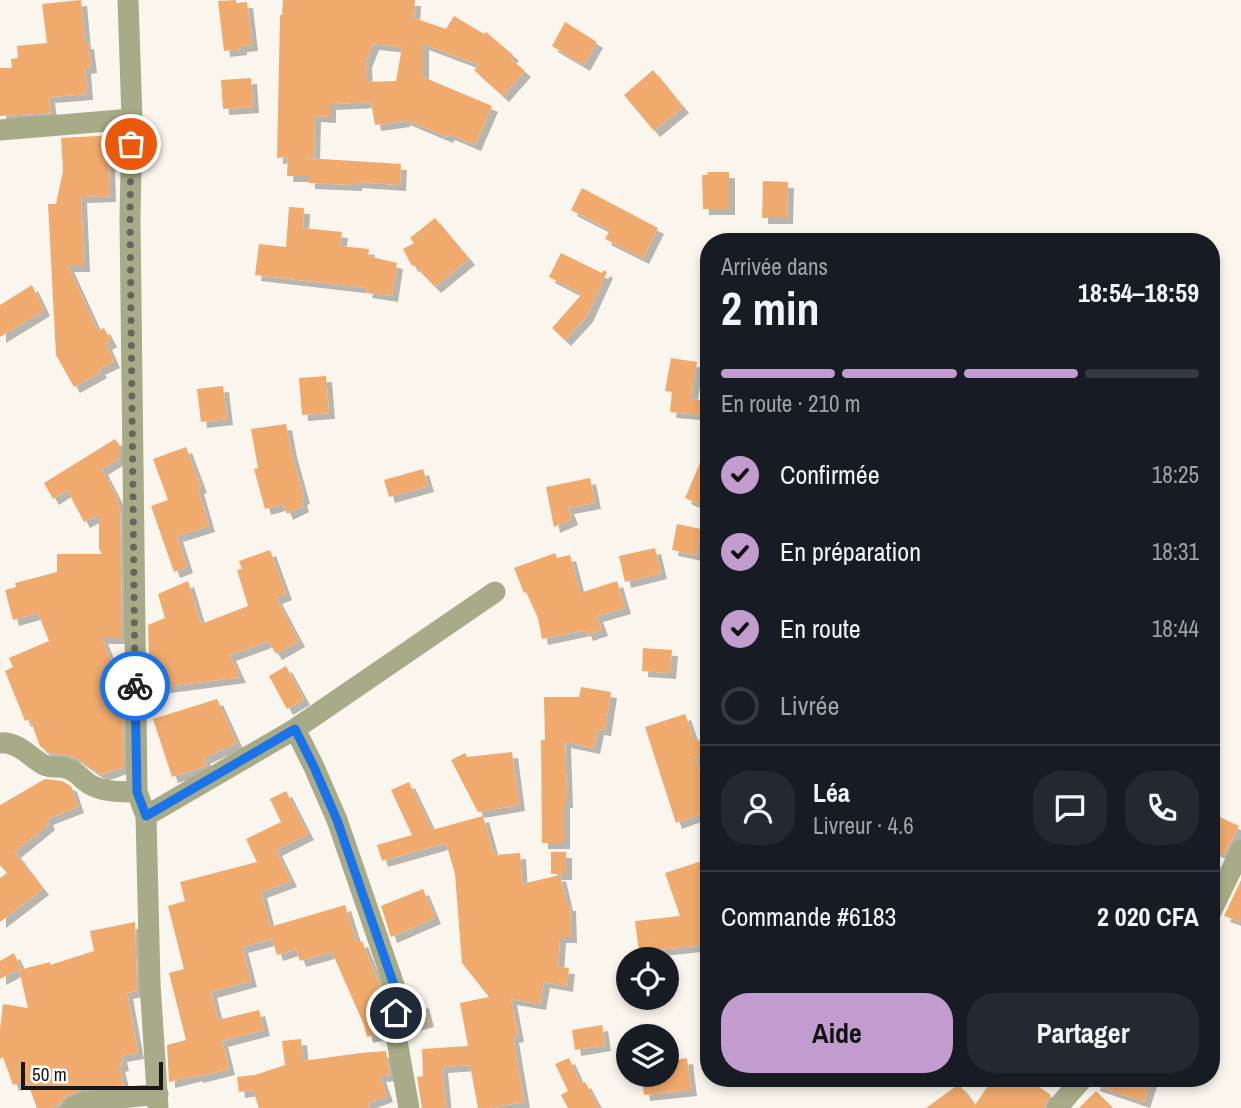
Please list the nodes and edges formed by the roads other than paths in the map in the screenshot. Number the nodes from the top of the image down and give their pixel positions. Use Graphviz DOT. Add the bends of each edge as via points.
graph roads {
  1 [pos="128,0"];
  2 [pos="132,119"];
  3 [pos="0,130"];
  4 [pos="495,592"];
  5 [pos="295,729"];
  6 [pos="0,743"];
  7 [pos="137,792"];
  8 [pos="146,816"];
  9 [pos="1241,850"];
  10 [pos="1220,893"];
  11 [pos="1075,1087"];
  12 [pos="158,1101"];
  13 [pos="72,1108"];
  14 [pos="409,1108"];
  15 [pos="1057,1108"];
  1 -- 2 [label="street"];
  2 -- 3 [label="street"];
  2 -- 7 [label="street"];
  4 -- 5 [label="street"];
  5 -- 8 [label="street"];
  5 -- 14 [label="street" via="337,820 396,991 396,1035"];
  6 -- 7 [label="street" via="15,745 47,767 74,771 92,786"];
  7 -- 8 [label="street"];
  8 -- 12 [label="street"];
  9 -- 10 [label="street"];
  11 -- 15 [label="street"];
  12 -- 13 [label="street" via="85,1102"];
}
